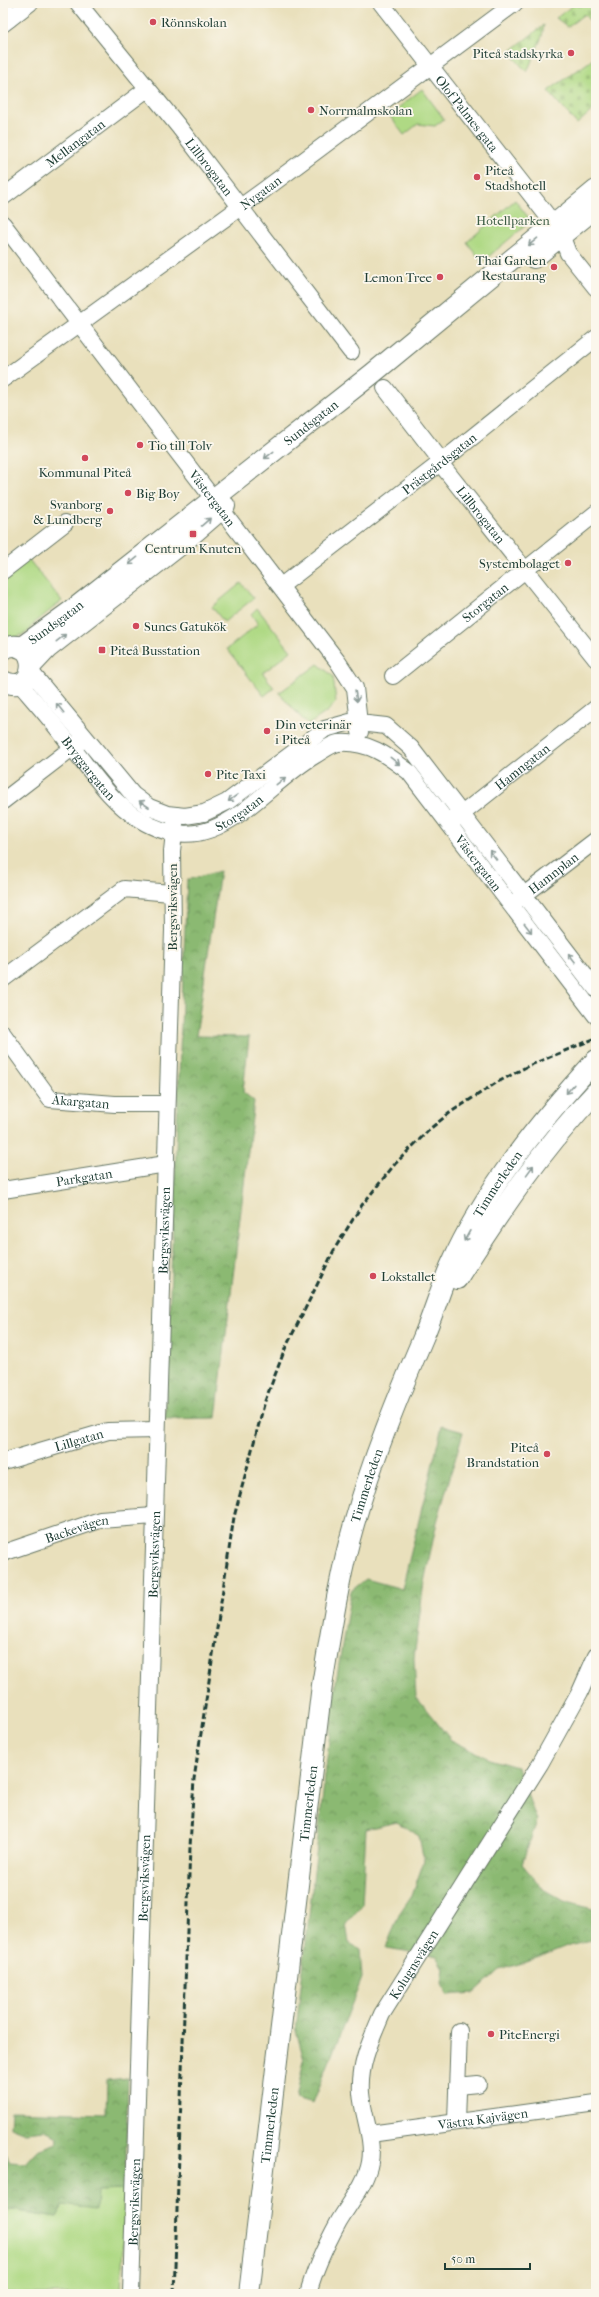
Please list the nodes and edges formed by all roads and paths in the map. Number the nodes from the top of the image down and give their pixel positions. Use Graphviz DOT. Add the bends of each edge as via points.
graph roads {
  1 [pos="4,3"];
  2 [pos="30,3"];
  3 [pos="78,3"];
  4 [pos="381,3"];
  5 [pos="515,3"];
  6 [pos="6,21"];
  7 [pos="429,67"];
  8 [pos="147,89"];
  9 [pos="596,190"];
  10 [pos="3,197"];
  11 [pos="239,208"];
  12 [pos="596,208"];
  13 [pos="3,224"];
  14 [pos="558,231"];
  15 [pos="596,272"];
  16 [pos="596,288"];
  17 [pos="79,323"];
  18 [pos="596,338"];
  19 [pos="351,352"];
  20 [pos="3,379"];
  21 [pos="385,388"];
  22 [pos="441,462"];
  23 [pos="218,504"];
  24 [pos="596,513"];
  25 [pos="65,523"];
  26 [pos="525,569"];
  27 [pos="3,571"];
  28 [pos="281,586"];
  29 [pos="7,648"];
  30 [pos="596,660"];
  31 [pos="393,676"];
  32 [pos="16,678"];
  33 [pos="596,708"];
  34 [pos="360,723"];
  35 [pos="79,743"];
  36 [pos="360,744"];
  37 [pos="3,801"];
  38 [pos="461,814"];
  39 [pos="178,816"];
  40 [pos="449,824"];
  41 [pos="174,833"];
  42 [pos="596,840"];
  43 [pos="171,893"];
  44 [pos="517,901"];
  45 [pos="3,979"];
  46 [pos="596,989"];
  47 [pos="596,1016"];
  48 [pos="3,1034"];
  49 [pos="596,1060"];
  50 [pos="596,1092"];
  51 [pos="168,1104"];
  52 [pos="166,1164"];
  53 [pos="3,1190"];
  54 [pos="428,1327"];
  55 [pos="157,1430"];
  56 [pos="3,1462"];
  57 [pos="154,1516"];
  58 [pos="3,1553"];
  59 [pos="596,1656"];
  60 [pos="459,2031"];
  61 [pos="478,2084"];
  62 [pos="457,2086"];
  63 [pos="596,2103"];
  64 [pos="456,2122"];
  65 [pos="370,2134"];
  66 [pos="131,2294"];
  67 [pos="249,2294"];
  68 [pos="308,2294"];
  1 -- 6 [label="street"];
  2 -- 6 [label="street"];
  3 -- 8 [label="street, Lillbrogatan"];
  4 -- 7 [label="street, Olof Palmes gata"];
  5 -- 7 [label="street, Nygatan"];
  7 -- 11 [label="street, Nygatan"];
  7 -- 14 [label="street, Olof Palmes gata"];
  8 -- 10 [label="street, Mellangatan"];
  8 -- 11 [label="street, Lillbrogatan"];
  9 -- 14 [label="main road, Sundsgatan"];
  11 -- 17 [label="street, Nygatan"];
  11 -- 19 [label="street, Lillbrogatan"];
  12 -- 14 [label="main road, Sundsgatan"];
  13 -- 17 [label="street, Västergatan"];
  14 -- 15 [label="street" via="576,246"];
  14 -- 16 [label="street" via="568,253"];
  14 -- 23 [label="main road, Sundsgatan" via="372,374"];
  17 -- 20 [label="street, Nygatan"];
  17 -- 23 [label="street, Västergatan"];
  18 -- 22 [label="street, Prästgårdsgatan"];
  21 -- 22 [label="street, Lillbrogatan"];
  22 -- 26 [label="street, Lillbrogatan"];
  22 -- 28 [label="street, Prästgårdsgatan"];
  23 -- 28 [label="street, Västergatan"];
  23 -- 29 [label="main road, Sundsgatan, one-way" via="71,611"];
  32 -- 23 [label="main road, Sundsgatan, one-way" via="48,648 180,545"];
  24 -- 26 [label="street, Storgatan"];
  25 -- 27 [label="street"];
  26 -- 30 [label="street, Lillbrogatan"];
  26 -- 31 [label="street, Storgatan" via="511,583"];
  28 -- 34 [label="street, Västergatan, one-way" via="355,688"];
  29 -- 32 [label="main road, Sundsgatan" via="27,653"];
  32 -- 35 [label="street, Bryggargatan"];
  33 -- 38 [label="street, Hamngatan"];
  34 -- 36 [label="street, Västergatan"];
  34 -- 38 [label="street, Västergatan" via="386,726 411,748"];
  34 -- 39 [label="street, Storgatan, one-way" via="350,722 325,729 226,802 204,813"];
  35 -- 37 [label="street"];
  39 -- 35 [label="street, Bryggargatan, one-way" via="140,801"];
  35 -- 41 [label="street, Bryggargatan" via="107,791 119,804 154,827"];
  36 -- 40 [label="street, Västergatan, one-way" via="383,752 409,772"];
  41 -- 36 [label="street, Storgatan, one-way" via="201,833 217,827 236,817 308,760 336,743"];
  38 -- 40 [label="street, Hamngatan"];
  44 -- 38 [label="street, Västergatan, one-way"];
  39 -- 41 [label="street, Bergsviksvägen"];
  40 -- 44 [label="street, Västergatan"];
  41 -- 43 [label="street, Bergsviksvägen"];
  42 -- 44 [label="street, Hamnplan"];
  43 -- 45 [label="street" via="124,889"];
  43 -- 51 [label="street, Bergsviksvägen" via="173,930"];
  46 -- 44 [label="street, Västergatan, one-way"];
  44 -- 47 [label="street, Västergatan, one-way"];
  48 -- 51 [label="street, Åkargatan" via="50,1099 116,1104"];
  49 -- 54 [label="main road, Timmerleden, one-way" via="518,1153 481,1210 450,1266"];
  54 -- 50 [label="main road, Timmerleden, one-way" via="507,1201 571,1119"];
  51 -- 52 [label="street, Bergsviksvägen"];
  52 -- 53 [label="street, Parkgatan"];
  52 -- 55 [label="street, Bergsviksvägen"];
  54 -- 67 [label="main road, Timmerleden" via="388,1419 354,1525 331,1629 322,1685"];
  55 -- 56 [label="street, Lillgatan" via="108,1431"];
  55 -- 57 [label="street, Bergsviksvägen"];
  57 -- 58 [label="street, Backevägen" via="100,1520"];
  57 -- 66 [label="street, Bergsviksvägen"];
  59 -- 65 [label="street, Kolugnsvägen" via="580,1692 540,1764 382,2014 363,2058 361,2093"];
  60 -- 62 [label="street"];
  61 -- 62 [label="street"];
  62 -- 64 [label="street"];
  63 -- 64 [label="street, Västra Kajvägen"];
  64 -- 65 [label="street, Västra Kajvägen"];
  65 -- 68 [label="street, Kolugnsvägen" via="370,2163 357,2194 324,2252"];
}
